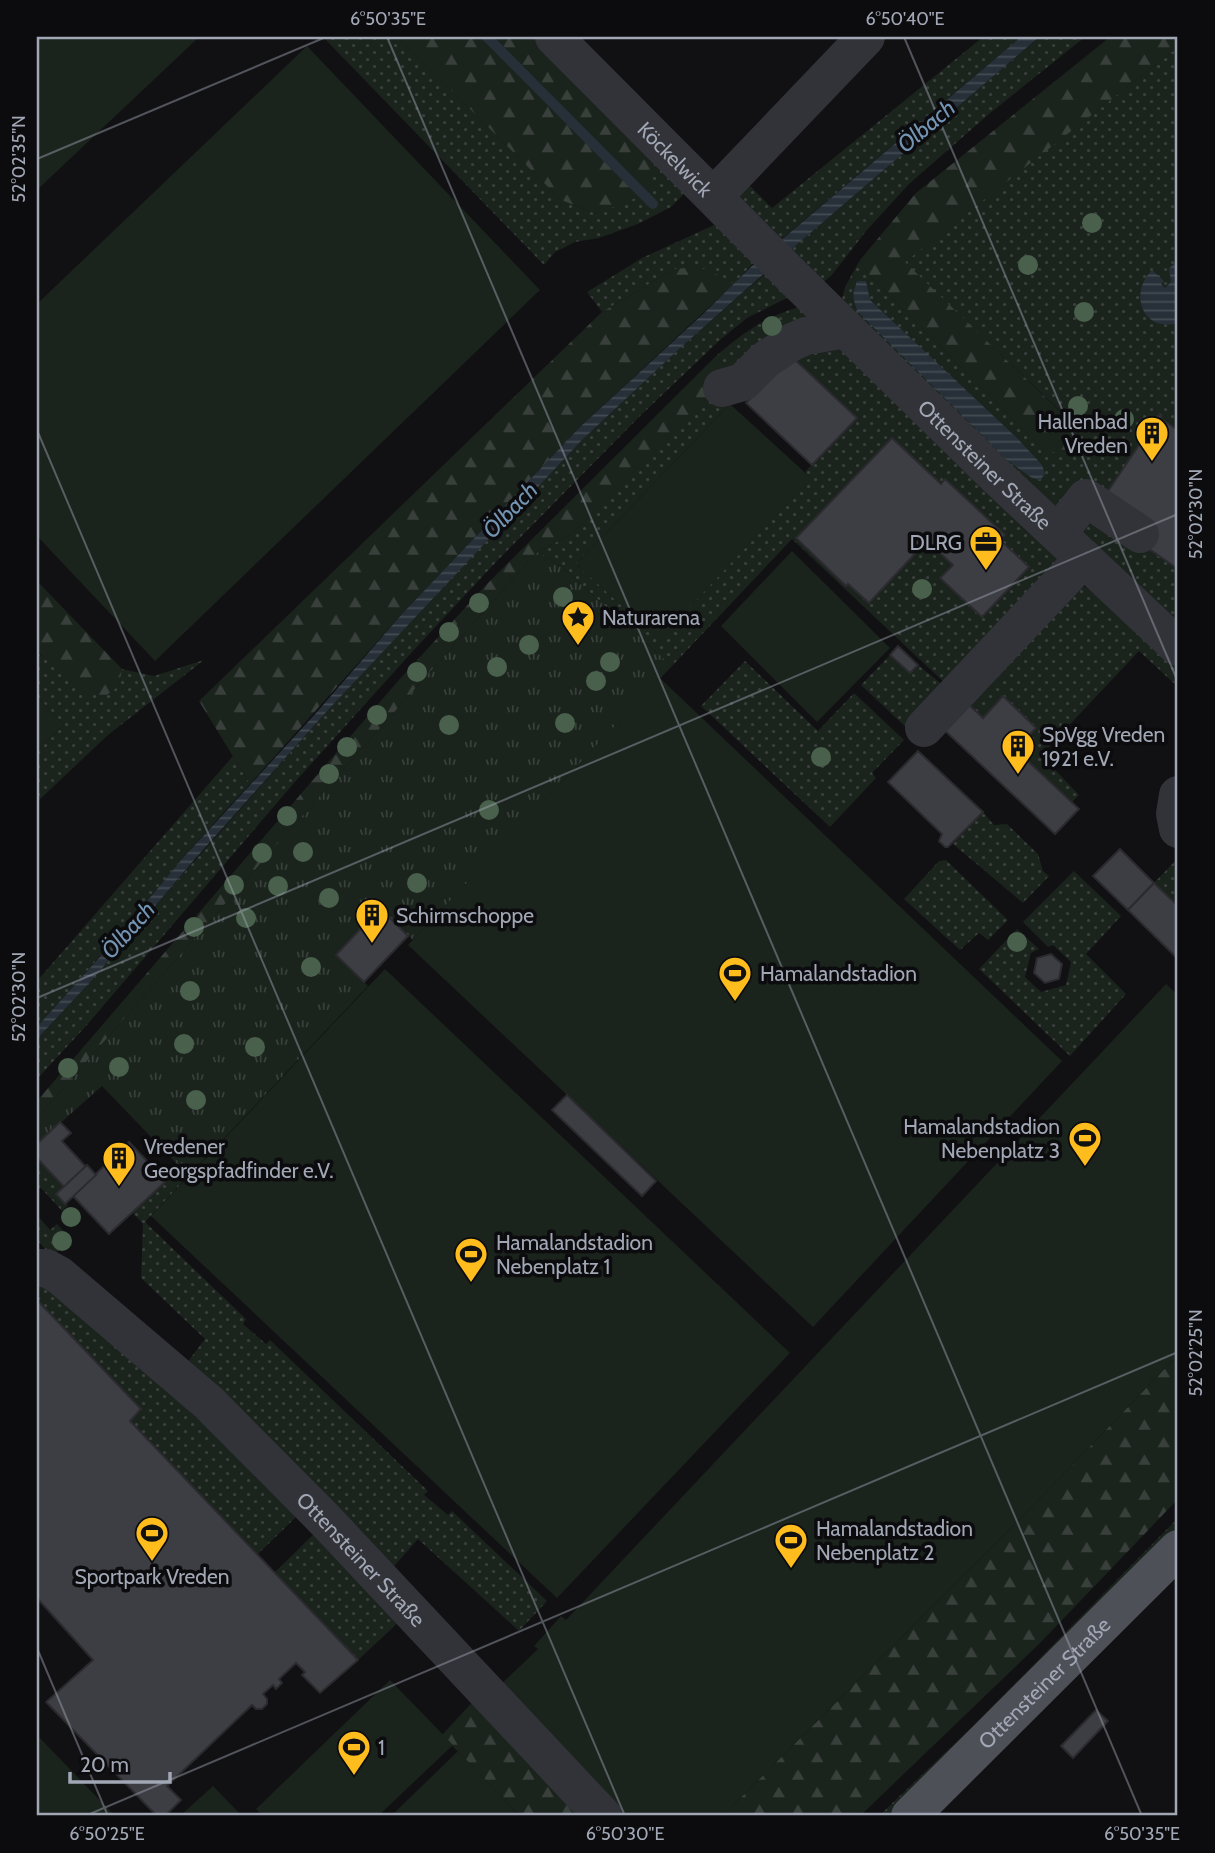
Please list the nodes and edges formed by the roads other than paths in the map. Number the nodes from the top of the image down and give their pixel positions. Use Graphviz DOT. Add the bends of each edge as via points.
graph roads {
  1 [pos="554,37"];
  2 [pos="866,37"];
  3 [pos="714,197"];
  4 [pos="795,279"];
  5 [pos="846,329"];
  6 [pos="722,388"];
  7 [pos="1140,534"];
  8 [pos="1071,545"];
  9 [pos="1178,647"];
  10 [pos="924,728"];
  11 [pos="1178,795"];
  12 [pos="1178,829"];
  13 [pos="37,1268"];
  14 [pos="1178,1549"];
  15 [pos="603,1816"];
  16 [pos="910,1816"];
  1 -- 3 [label="street, Köckelwick"];
  2 -- 3 [label="street"];
  3 -- 4 [label="street, Köckelwick"];
  4 -- 5 [label="street, Ottensteiner Straße"];
  5 -- 6 [label="street" via="792,342 743,382"];
  5 -- 8 [label="street, Ottensteiner Straße"];
  7 -- 8 [label="street" via="1086,498"];
  8 -- 9 [label="street, Ottensteiner Straße"];
  8 -- 10 [label="street"];
  11 -- 12 [label="street"];
  13 -- 15 [label="street, Ottensteiner Straße" via="59,1275 209,1403"];
  14 -- 16 [label="main road, Ottensteiner Straße"];
}
